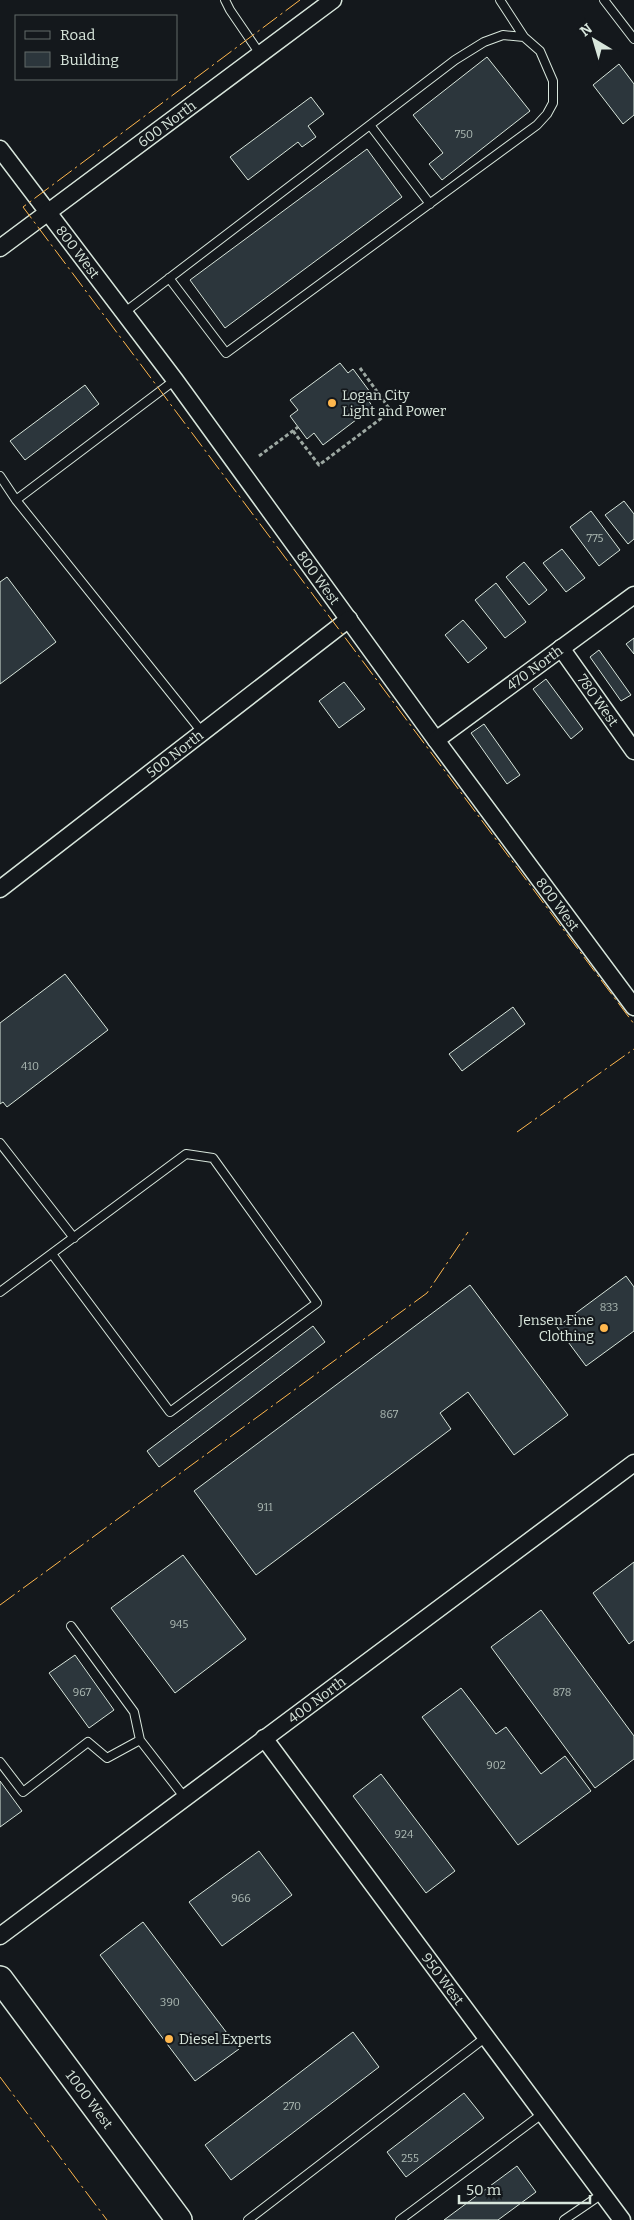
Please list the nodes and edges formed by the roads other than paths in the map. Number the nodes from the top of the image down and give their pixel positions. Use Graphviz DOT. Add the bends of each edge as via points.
graph roads {
  1 [pos="225,0"];
  2 [pos="333,0"];
  3 [pos="500,0"];
  4 [pos="604,0"];
  5 [pos="524,37"];
  6 [pos="634,39"];
  7 [pos="260,54"];
  8 [pos="370,125"];
  9 [pos="0,149"];
  10 [pos="430,204"];
  11 [pos="48,212"];
  12 [pos="0,248"];
  13 [pos="169,278"];
  14 [pos="125,312"];
  15 [pos="175,380"];
  16 [pos="0,476"];
  17 [pos="16,500"];
  18 [pos="634,595"];
  19 [pos="349,619"];
  20 [pos="561,648"];
  21 [pos="202,732"];
  22 [pos="436,740"];
  23 [pos="634,751"];
  24 [pos="0,889"];
  25 [pos="634,1007"];
  26 [pos="0,1142"];
  27 [pos="74,1238"];
  28 [pos="52,1254"];
  29 [pos="0,1292"];
  30 [pos="634,1463"];
  31 [pos="71,1626"];
  32 [pos="264,1738"];
  33 [pos="140,1740"];
  34 [pos="0,1762"];
  35 [pos="185,1798"];
  36 [pos="0,1936"];
  37 [pos="0,1979"];
  38 [pos="486,2037"];
  39 [pos="542,2114"];
  40 [pos="602,2194"];
  41 [pos="179,2220"];
  42 [pos="248,2220"];
  43 [pos="400,2220"];
  44 [pos="564,2220"];
  45 [pos="622,2220"];
  1 -- 7 [label="lane"];
  2 -- 7 [label="street, 600 North"];
  3 -- 5 [label="lane"];
  4 -- 6 [label="lane"];
  5 -- 8 [label="lane" via="503,35 484,42 455,60"];
  5 -- 10 [label="lane" via="540,51 553,81 553,102 547,114 537,125"];
  7 -- 11 [label="street, 600 North"];
  8 -- 10 [label="lane"];
  8 -- 13 [label="lane"];
  9 -- 11 [label="street, 800 West"];
  10 -- 13 [label="lane" via="226,353"];
  11 -- 12 [label="street, 600 North"];
  11 -- 14 [label="street, 800 West"];
  13 -- 14 [label="lane"];
  14 -- 15 [label="street, 800 West"];
  15 -- 17 [label="lane"];
  15 -- 19 [label="street, 800 West"];
  16 -- 17 [label="lane"];
  17 -- 21 [label="lane"];
  18 -- 20 [label="street, 470 North"];
  19 -- 21 [label="street, 500 North"];
  19 -- 22 [label="street, 800 West"];
  20 -- 22 [label="street, 470 North"];
  20 -- 23 [label="street, 780 West"];
  21 -- 24 [label="street, 500 North"];
  22 -- 25 [label="street, 800 West"];
  26 -- 27 [label="lane"];
  27 -- 28 [label="lane"];
  27 -- 28 [label="lane" via="186,1154 213,1158 317,1303 170,1412"];
  28 -- 29 [label="lane"];
  30 -- 32 [label="street, 400 North"];
  31 -- 33 [label="lane" via="134,1712"];
  32 -- 35 [label="street, 400 North"];
  32 -- 38 [label="street, 950 West"];
  33 -- 34 [label="lane" via="107,1758 88,1742 22,1792"];
  33 -- 35 [label="lane"];
  35 -- 36 [label="street, 400 North"];
  37 -- 41 [label="main road, 1000 West"];
  38 -- 39 [label="street, 950 West"];
  38 -- 42 [label="lane"];
  39 -- 40 [label="street, 950 West"];
  39 -- 43 [label="lane"];
  40 -- 44 [label="lane"];
  40 -- 45 [label="street, 950 West"];
}
